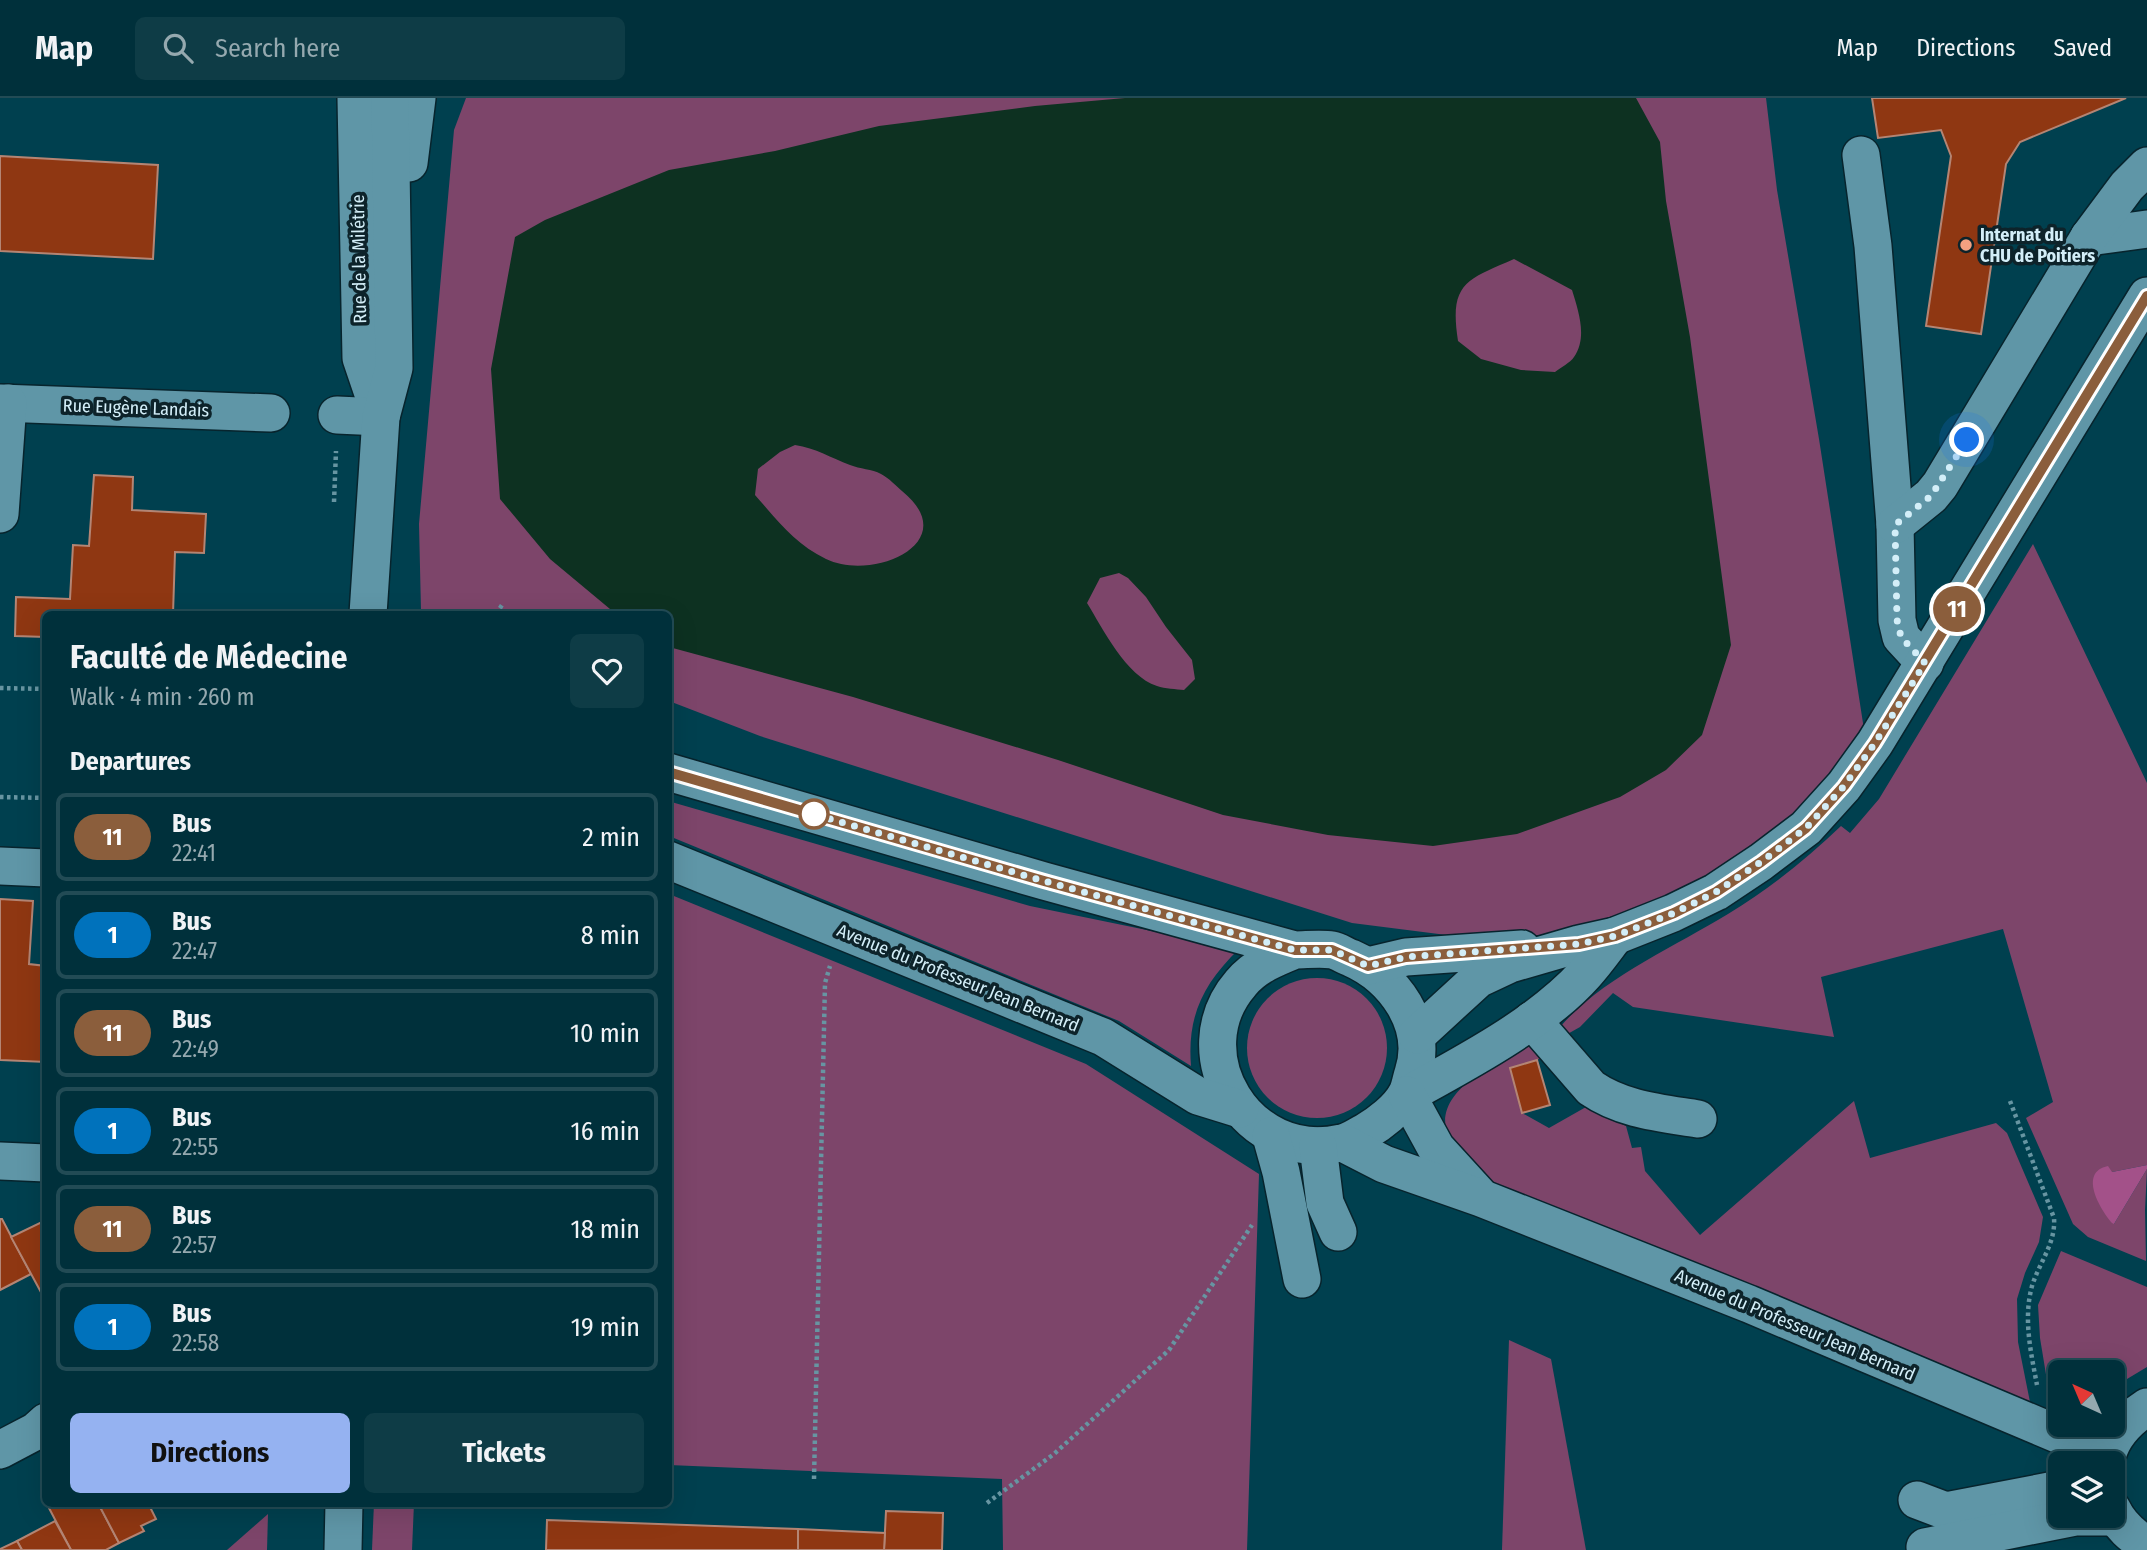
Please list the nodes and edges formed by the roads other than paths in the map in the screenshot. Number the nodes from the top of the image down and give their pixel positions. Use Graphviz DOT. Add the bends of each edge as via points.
graph roads {
  1 [pos="356,98"];
  2 [pos="390,98"];
  3 [pos="417,98"];
  4 [pos="1861,155"];
  5 [pos="2147,166"];
  6 [pos="2147,229"];
  7 [pos="2089,237"];
  8 [pos="394,251"];
  9 [pos="2147,296"];
  10 [pos="4,403"];
  11 [pos="271,413"];
  12 [pos="337,415"];
  13 [pos="381,417"];
  14 [pos="0,514"];
  15 [pos="1895,525"];
  16 [pos="369,611"];
  17 [pos="1925,663"];
  18 [pos="673,774"];
  19 [pos="672,862"];
  20 [pos="0,866"];
  21 [pos="42,868"];
  22 [pos="1615,936"];
  23 [pos="1579,944"];
  24 [pos="1295,950"];
  25 [pos="1368,966"];
  26 [pos="1532,1020"];
  27 [pos="1416,1035"];
  28 [pos="1406,1094"];
  29 [pos="1240,1109"];
  30 [pos="1698,1119"];
  31 [pos="1271,1136"];
  32 [pos="1330,1144"];
  33 [pos="0,1161"];
  34 [pos="42,1163"];
  35 [pos="1481,1198"];
  36 [pos="1338,1232"];
  37 [pos="1302,1279"];
  38 [pos="2147,1407"];
  39 [pos="42,1426"];
  40 [pos="0,1450"];
  41 [pos="2090,1451"];
  42 [pos="2110,1451"];
  43 [pos="2048,1491"];
  44 [pos="1917,1500"];
  45 [pos="344,1507"];
  46 [pos="2125,1527"];
  47 [pos="2056,1528"];
  48 [pos="2040,1537"];
  49 [pos="2147,1545"];
  50 [pos="1925,1547"];
  51 [pos="343,1550"];
  1 -- 13 [label="street, Rue de la Milétrie" via="361,358"];
  2 -- 8 [label="street, Rue de la Milétrie"];
  3 -- 8 [label="street"];
  4 -- 15 [label="street" via="1873,246"];
  5 -- 7 [label="street"];
  6 -- 7 [label="street"];
  7 -- 15 [label="street" via="1940,485"];
  8 -- 13 [label="street, Rue de la Milétrie" via="394,368"];
  9 -- 17 [label="street"];
  10 -- 11 [label="street, Rue Eugène Landais"];
  10 -- 14 [label="street"];
  12 -- 13 [label="street"];
  13 -- 16 [label="street, Rue de la Milétrie"];
  15 -- 17 [label="street" via="1897,620 1901,637"];
  17 -- 22 [label="street" via="1844,786 1806,828 1716,892"];
  18 -- 24 [label="street, Avenue du Professeur Jean Bernard"];
  19 -- 29 [label="street, Avenue du Professeur Jean Bernard" via="1102,1037 1198,1096"];
  20 -- 21 [label="street"];
  22 -- 23 [label="street"];
  22 -- 26 [label="street" via="1585,975"];
  23 -- 25 [label="street" via="1406,957"];
  23 -- 27 [label="street" via="1510,964 1478,979"];
  24 -- 25 [label="street, Avenue du Professeur Jean Bernard" via="1332,950"];
  24 -- 29 [label="street, Avenue du Professeur Jean Bernard" via="1263,964 1241,983 1222,1013 1218,1047 1223,1077"];
  25 -- 27 [label="street, Avenue du Professeur Jean Bernard" via="1406,1007"];
  26 -- 28 [label="street"];
  26 -- 30 [label="street" via="1600,1095 1628,1107"];
  27 -- 28 [label="street, Avenue du Professeur Jean Bernard" via="1418,1058"];
  28 -- 32 [label="street, Avenue du Professeur Jean Bernard" via="1378,1124"];
  28 -- 35 [label="street, Avenue du Professeur Jean Bernard" via="1436,1148"];
  29 -- 31 [label="street, Avenue du Professeur Jean Bernard"];
  31 -- 32 [label="street, Avenue du Professeur Jean Bernard" via="1294,1144"];
  31 -- 37 [label="street"];
  32 -- 35 [label="street, Avenue du Professeur Jean Bernard"];
  32 -- 36 [label="street" via="1325,1203"];
  33 -- 34 [label="street"];
  35 -- 41 [label="street, Avenue du Professeur Jean Bernard" via="1749,1304"];
  38 -- 42 [label="street" via="2116,1435"];
  39 -- 40 [label="street"];
  43 -- 44 [label="street" via="1946,1511"];
  45 -- 51 [label="street"];
  46 -- 49 [label="street"];
  47 -- 48 [label="street"];
  48 -- 50 [label="street"];
}
